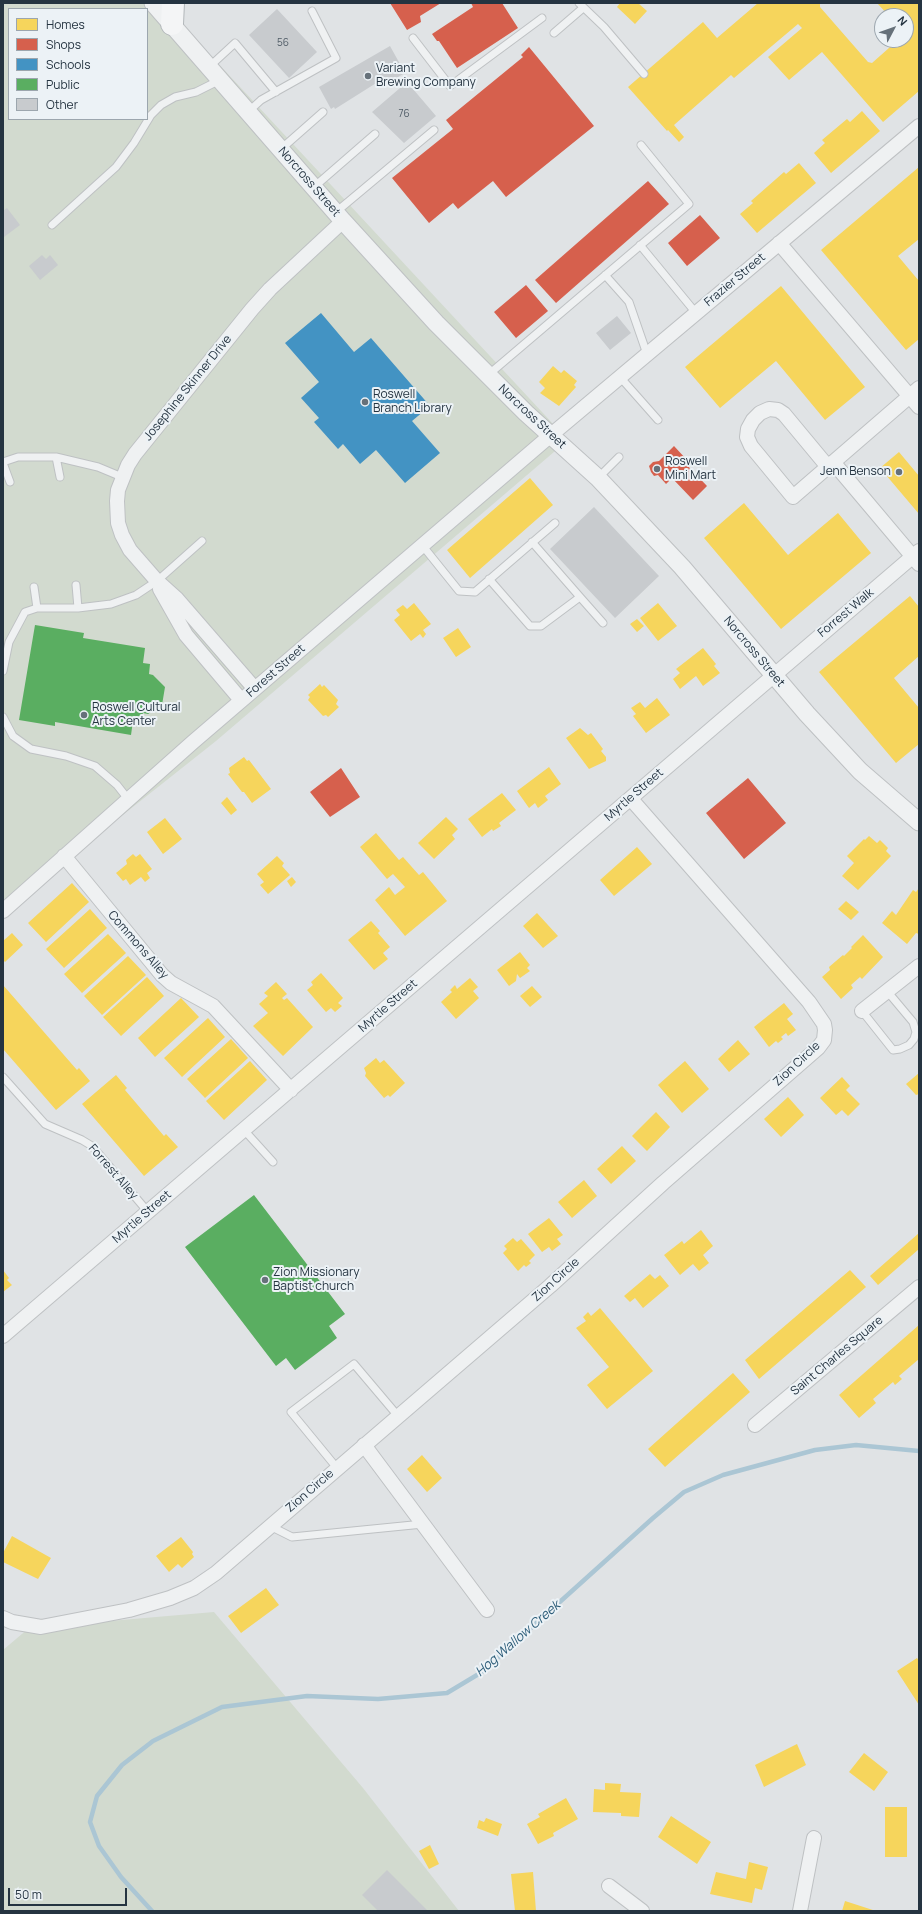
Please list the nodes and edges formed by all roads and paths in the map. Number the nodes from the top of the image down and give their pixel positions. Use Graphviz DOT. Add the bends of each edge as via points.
graph roads {
  1 [pos="153,3"];
  2 [pos="581,6"];
  3 [pos="312,10"];
  4 [pos="172,14"];
  5 [pos="542,18"];
  6 [pos="554,33"];
  7 [pos="413,38"];
  8 [pos="209,67"];
  9 [pos="644,74"];
  10 [pos="220,80"];
  11 [pos="276,92"];
  12 [pos="248,112"];
  13 [pos="323,112"];
  14 [pos="919,126"];
  15 [pos="434,130"];
  16 [pos="375,134"];
  17 [pos="641,145"];
  18 [pos="281,149"];
  19 [pos="314,187"];
  20 [pos="340,217"];
  21 [pos="52,225"];
  22 [pos="779,244"];
  23 [pos="640,245"];
  24 [pos="605,275"];
  25 [pos="696,313"];
  26 [pos="647,354"];
  27 [pos="487,376"];
  28 [pos="620,377"];
  29 [pos="916,397"];
  30 [pos="658,420"];
  31 [pos="551,435"];
  32 [pos="56,457"];
  33 [pos="619,457"];
  34 [pos="3,463"];
  35 [pos="831,465"];
  36 [pos="60,477"];
  37 [pos="122,477"];
  38 [pos="598,478"];
  39 [pos="10,482"];
  40 [pos="554,523"];
  41 [pos="202,541"];
  42 [pos="532,542"];
  43 [pos="422,545"];
  44 [pos="917,557"];
  45 [pos="489,579"];
  46 [pos="157,581"];
  47 [pos="76,585"];
  48 [pos="34,587"];
  49 [pos="580,597"];
  50 [pos="37,608"];
  51 [pos="78,608"];
  52 [pos="603,623"];
  53 [pos="3,671"];
  54 [pos="773,675"];
  55 [pos="255,689"];
  56 [pos="242,700"];
  57 [pos="3,717"];
  58 [pos="128,799"];
  59 [pos="631,799"];
  60 [pos="919,822"];
  61 [pos="64,856"];
  62 [pos="3,910"];
  63 [pos="919,966"];
  64 [pos="887,991"];
  65 [pos="862,1011"];
  66 [pos="3,1077"];
  67 [pos="291,1090"];
  68 [pos="244,1130"];
  69 [pos="273,1162"];
  70 [pos="148,1212"];
  71 [pos="919,1287"];
  72 [pos="3,1336"];
  73 [pos="398,1416"];
  74 [pos="755,1425"];
  75 [pos="364,1445"];
  76 [pos="337,1468"];
  77 [pos="423,1524"];
  78 [pos="270,1526"];
  79 [pos="487,1610"];
  80 [pos="3,1618"];
  81 [pos="814,1838"];
  82 [pos="609,1886"];
  83 [pos="642,1911"];
  84 [pos="800,1911"];
  1 -- 4 [label="street, Norcross Street"];
  2 -- 6 [label="lane"];
  2 -- 9 [label="lane" via="604,27"];
  3 -- 11 [label="lane" via="336,58"];
  4 -- 8 [label="street, Norcross Street"];
  5 -- 7 [label="lane" via="450,86"];
  8 -- 10 [label="street, Norcross Street"];
  8 -- 11 [label="lane" via="236,43"];
  10 -- 12 [label="street, Norcross Street"];
  10 -- 21 [label="lane" via="161,105 151,115 138,138 116,167"];
  11 -- 12 [label="lane" via="261,100"];
  12 -- 18 [label="street, Norcross Street"];
  13 -- 18 [label="lane"];
  14 -- 22 [label="street, Frazier Street"];
  15 -- 20 [label="lane"];
  16 -- 19 [label="lane"];
  17 -- 23 [label="lane" via="689,204"];
  18 -- 19 [label="street, Norcross Street"];
  19 -- 20 [label="street, Norcross Street"];
  20 -- 27 [label="street, Norcross Street"];
  20 -- 37 [label="street, Josephine Skinner Drive" via="262,298 135,454"];
  22 -- 25 [label="street, Frazier Street"];
  22 -- 29 [label="street"];
  23 -- 24 [label="lane"];
  23 -- 25 [label="lane"];
  24 -- 26 [label="lane" via="629,302"];
  24 -- 27 [label="lane"];
  25 -- 26 [label="street, Frazier Street"];
  26 -- 28 [label="street, Frazier Street"];
  27 -- 31 [label="street, Norcross Street"];
  28 -- 30 [label="lane"];
  28 -- 31 [label="street, Frazier Street"];
  29 -- 35 [label="street"];
  31 -- 38 [label="street, Norcross Street"];
  31 -- 43 [label="street, Forest Street"];
  32 -- 34 [label="lane" via="18,457"];
  32 -- 36 [label="lane"];
  32 -- 37 [label="lane"];
  33 -- 38 [label="lane"];
  34 -- 39 [label="lane"];
  35 -- 35 [label="street" via="778,410 769,409 753,420 748,433 751,446 793,497"];
  35 -- 44 [label="street"];
  37 -- 46 [label="street, Josephine Skinner Drive" via="117,501 118,523 122,535 130,550"];
  38 -- 54 [label="street, Norcross Street" via="678,562"];
  40 -- 42 [label="lane"];
  41 -- 46 [label="lane"];
  42 -- 45 [label="lane"];
  42 -- 49 [label="lane"];
  43 -- 45 [label="lane" via="459,591 475,592"];
  43 -- 55 [label="street, Forest Street"];
  44 -- 54 [label="street, Forrest Walk"];
  45 -- 49 [label="lane" via="530,626 541,626"];
  46 -- 51 [label="lane" via="136,595 111,604"];
  46 -- 55 [label="street, Josephine Skinner Drive" via="177,599"];
  46 -- 56 [label="street, Josephine Skinner Drive" via="186,635"];
  47 -- 51 [label="lane"];
  48 -- 50 [label="lane"];
  49 -- 52 [label="lane"];
  50 -- 51 [label="lane"];
  50 -- 53 [label="lane" via="25,612 9,642"];
  54 -- 59 [label="street, Myrtle Street"];
  54 -- 60 [label="street, Norcross Street" via="860,771"];
  55 -- 56 [label="street, Forest Street"];
  56 -- 58 [label="street, Forest Street"];
  57 -- 58 [label="lane" via="13,736 31,749 66,756 95,766 117,785"];
  58 -- 61 [label="street, Forest Street"];
  59 -- 67 [label="street, Myrtle Street"];
  59 -- 73 [label="street, Zion Circle" via="809,1002 824,1024 824,1040 550,1286"];
  61 -- 62 [label="street, Forest Street"];
  61 -- 67 [label="street, Commons Alley" via="162,975 171,983 213,1006"];
  63 -- 64 [label="street"];
  64 -- 65 [label="street"];
  64 -- 65 [label="lane" via="913,1022 916,1032 909,1045 900,1050 893,1050"];
  66 -- 70 [label="lane, Forrest Alley" via="45,1124 92,1146"];
  67 -- 68 [label="street, Myrtle Street"];
  68 -- 69 [label="lane"];
  68 -- 70 [label="street, Myrtle Street"];
  70 -- 72 [label="street, Myrtle Street"];
  71 -- 74 [label="street, Saint Charles Square"];
  73 -- 75 [label="street, Zion Circle"];
  73 -- 76 [label="lane" via="354,1364 291,1412"];
  75 -- 76 [label="street, Zion Circle"];
  75 -- 77 [label="street"];
  76 -- 78 [label="street, Zion Circle"];
  77 -- 78 [label="lane" via="292,1537"];
  77 -- 79 [label="street"];
  78 -- 80 [label="street, Zion Circle" via="216,1573 194,1588 170,1598 129,1610 41,1627"];
  81 -- 84 [label="street"];
  82 -- 83 [label="street"];
}
